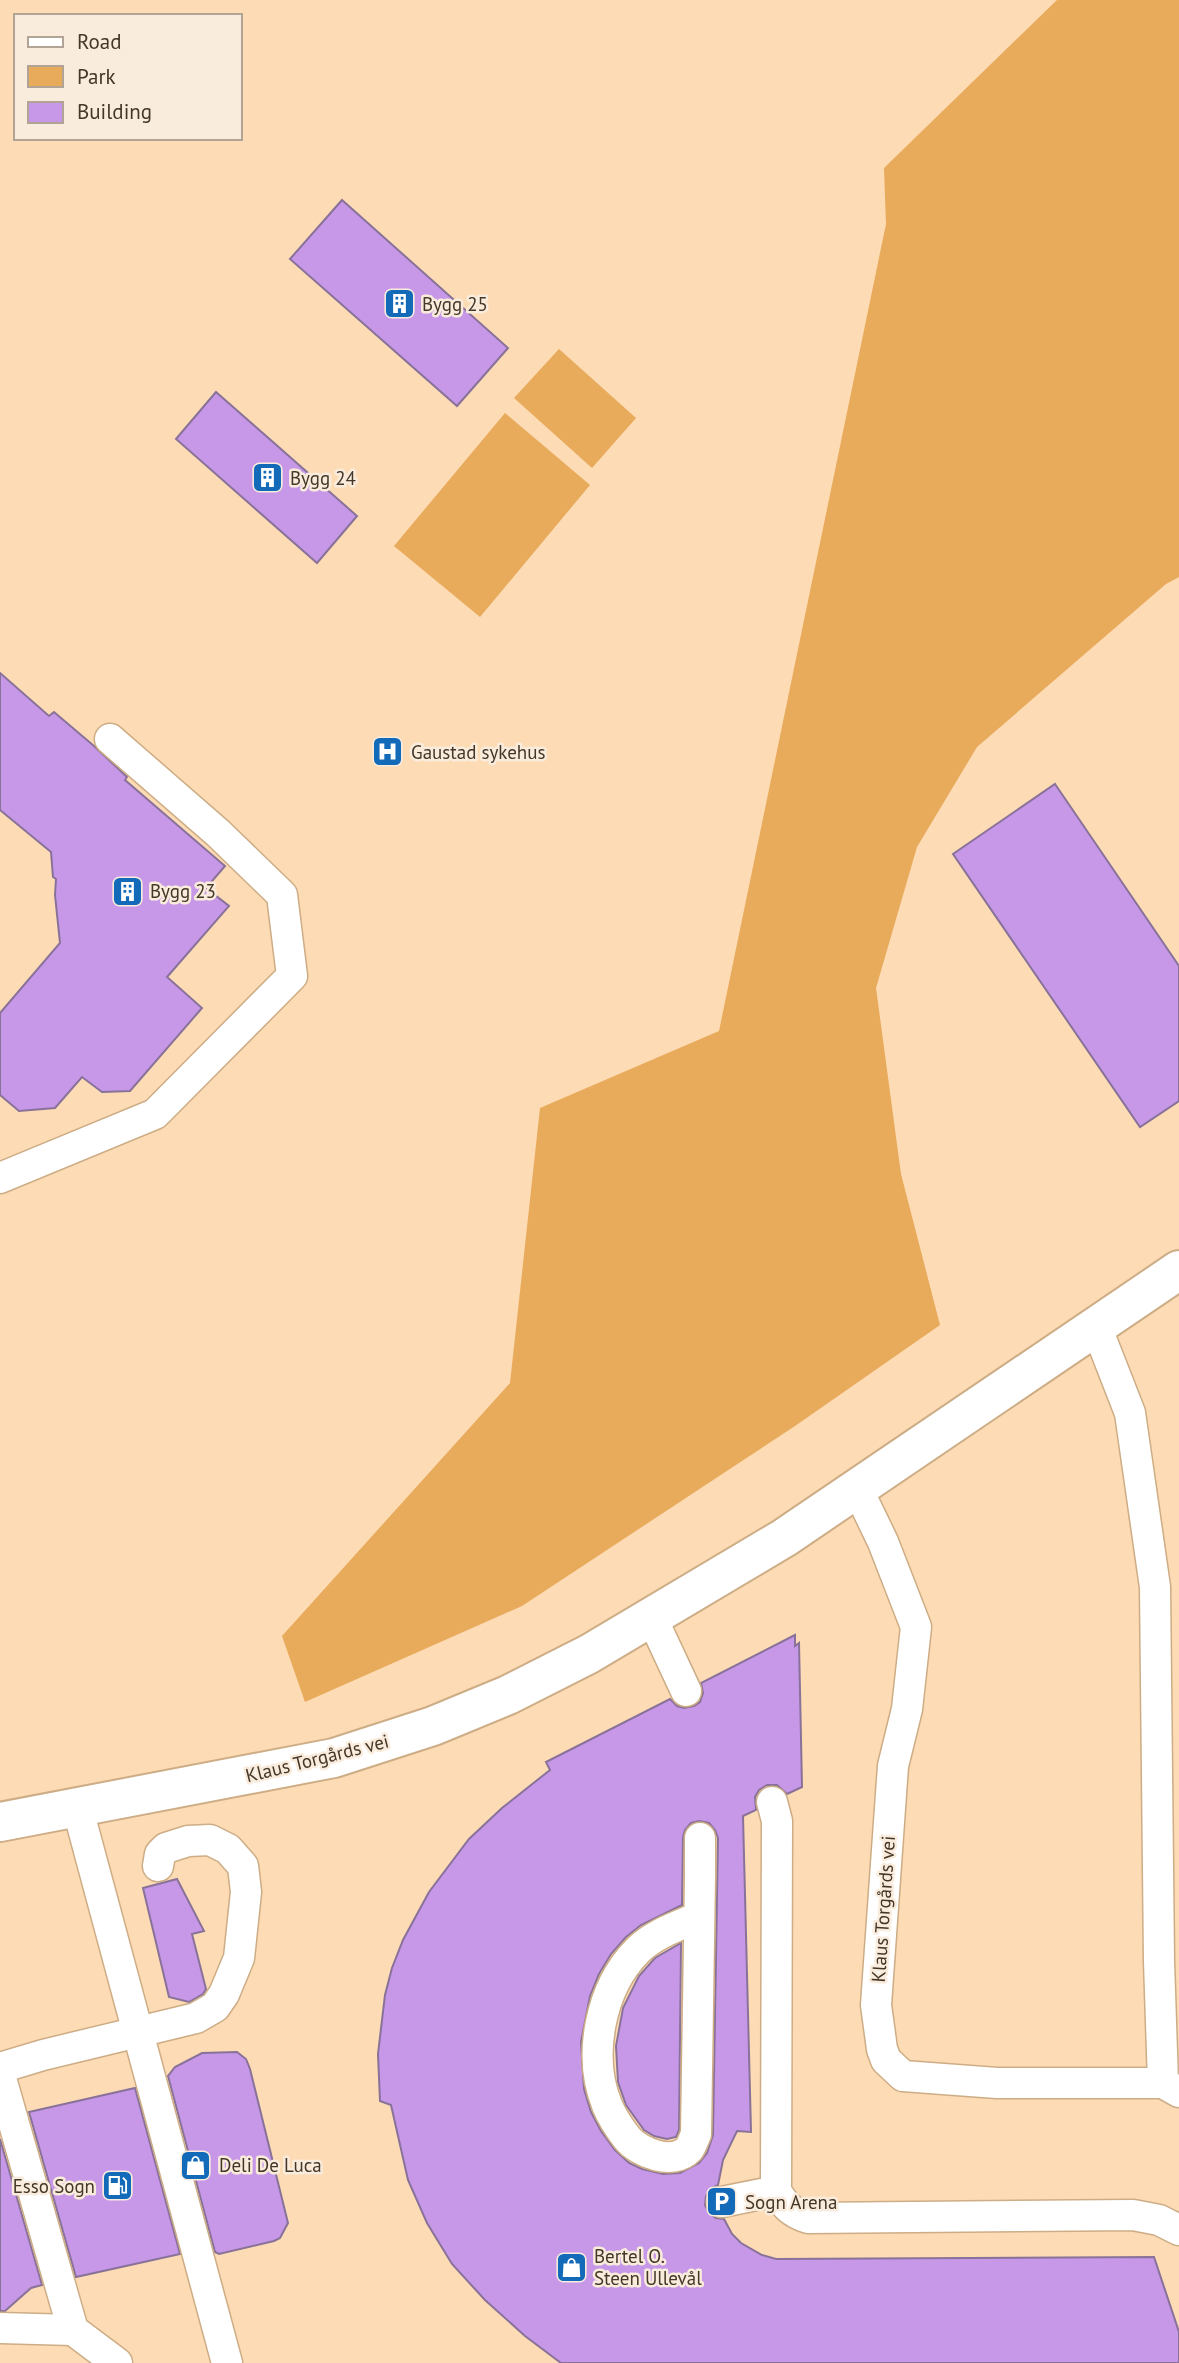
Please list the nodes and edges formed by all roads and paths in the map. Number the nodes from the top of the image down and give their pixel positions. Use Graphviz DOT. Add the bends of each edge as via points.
graph roads {
  1 [pos="110,739"];
  2 [pos="0,1178"];
  3 [pos="1179,1270"];
  4 [pos="1096,1326"];
  5 [pos="857,1488"];
  6 [pos="651,1616"];
  7 [pos="686,1691"];
  8 [pos="772,1802"];
  9 [pos="77,1806"];
  10 [pos="0,1822"];
  11 [pos="700,1838"];
  12 [pos="158,1866"];
  13 [pos="699,1917"];
  14 [pos="137,2033"];
  15 [pos="0,2068"];
  16 [pos="0,2075"];
  17 [pos="1171,2088"];
  18 [pos="776,2192"];
  19 [pos="722,2202"];
  20 [pos="1179,2230"];
  21 [pos="0,2328"];
  22 [pos="73,2330"];
  23 [pos="117,2363"];
  24 [pos="227,2363"];
  1 -- 2 [label="lane" via="282,895 292,976 155,1114"];
  3 -- 4 [label="main road, Klaus Torgårds vei"];
  4 -- 5 [label="main road, Klaus Torgårds vei"];
  4 -- 17 [label="lane, Klaus Torgårds vei" via="1130,1413 1155,1587 1159,1961"];
  5 -- 6 [label="main road, Klaus Torgårds vei"];
  5 -- 17 [label="lane, Klaus Torgårds vei" via="916,1627 906,1709 893,1766 876,2005 886,2060 903,2076"];
  6 -- 7 [label="lane"];
  6 -- 9 [label="main road, Klaus Torgårds vei" via="509,1695 433,1726 334,1758"];
  8 -- 18 [label="lane" via="777,1821"];
  9 -- 10 [label="main road, Klaus Torgårds vei"];
  9 -- 14 [label="lane"];
  11 -- 13 [label="lane"];
  12 -- 14 [label="lane" via="166,1848 210,1840 228,1849 243,1866 246,1892 239,1958 215,2007 196,2018"];
  13 -- 13 [label="lane" via="696,2134 689,2149 673,2157 652,2154 628,2139 607,2105 599,2069 600,2025 615,1979 639,1949"];
  14 -- 15 [label="lane"];
  14 -- 24 [label="lane"];
  16 -- 22 [label="lane"];
  18 -- 19 [label="lane"];
  18 -- 20 [label="lane" via="785,2206 808,2218 1133,2215"];
  21 -- 22 [label="lane"];
  22 -- 23 [label="lane"];
}
